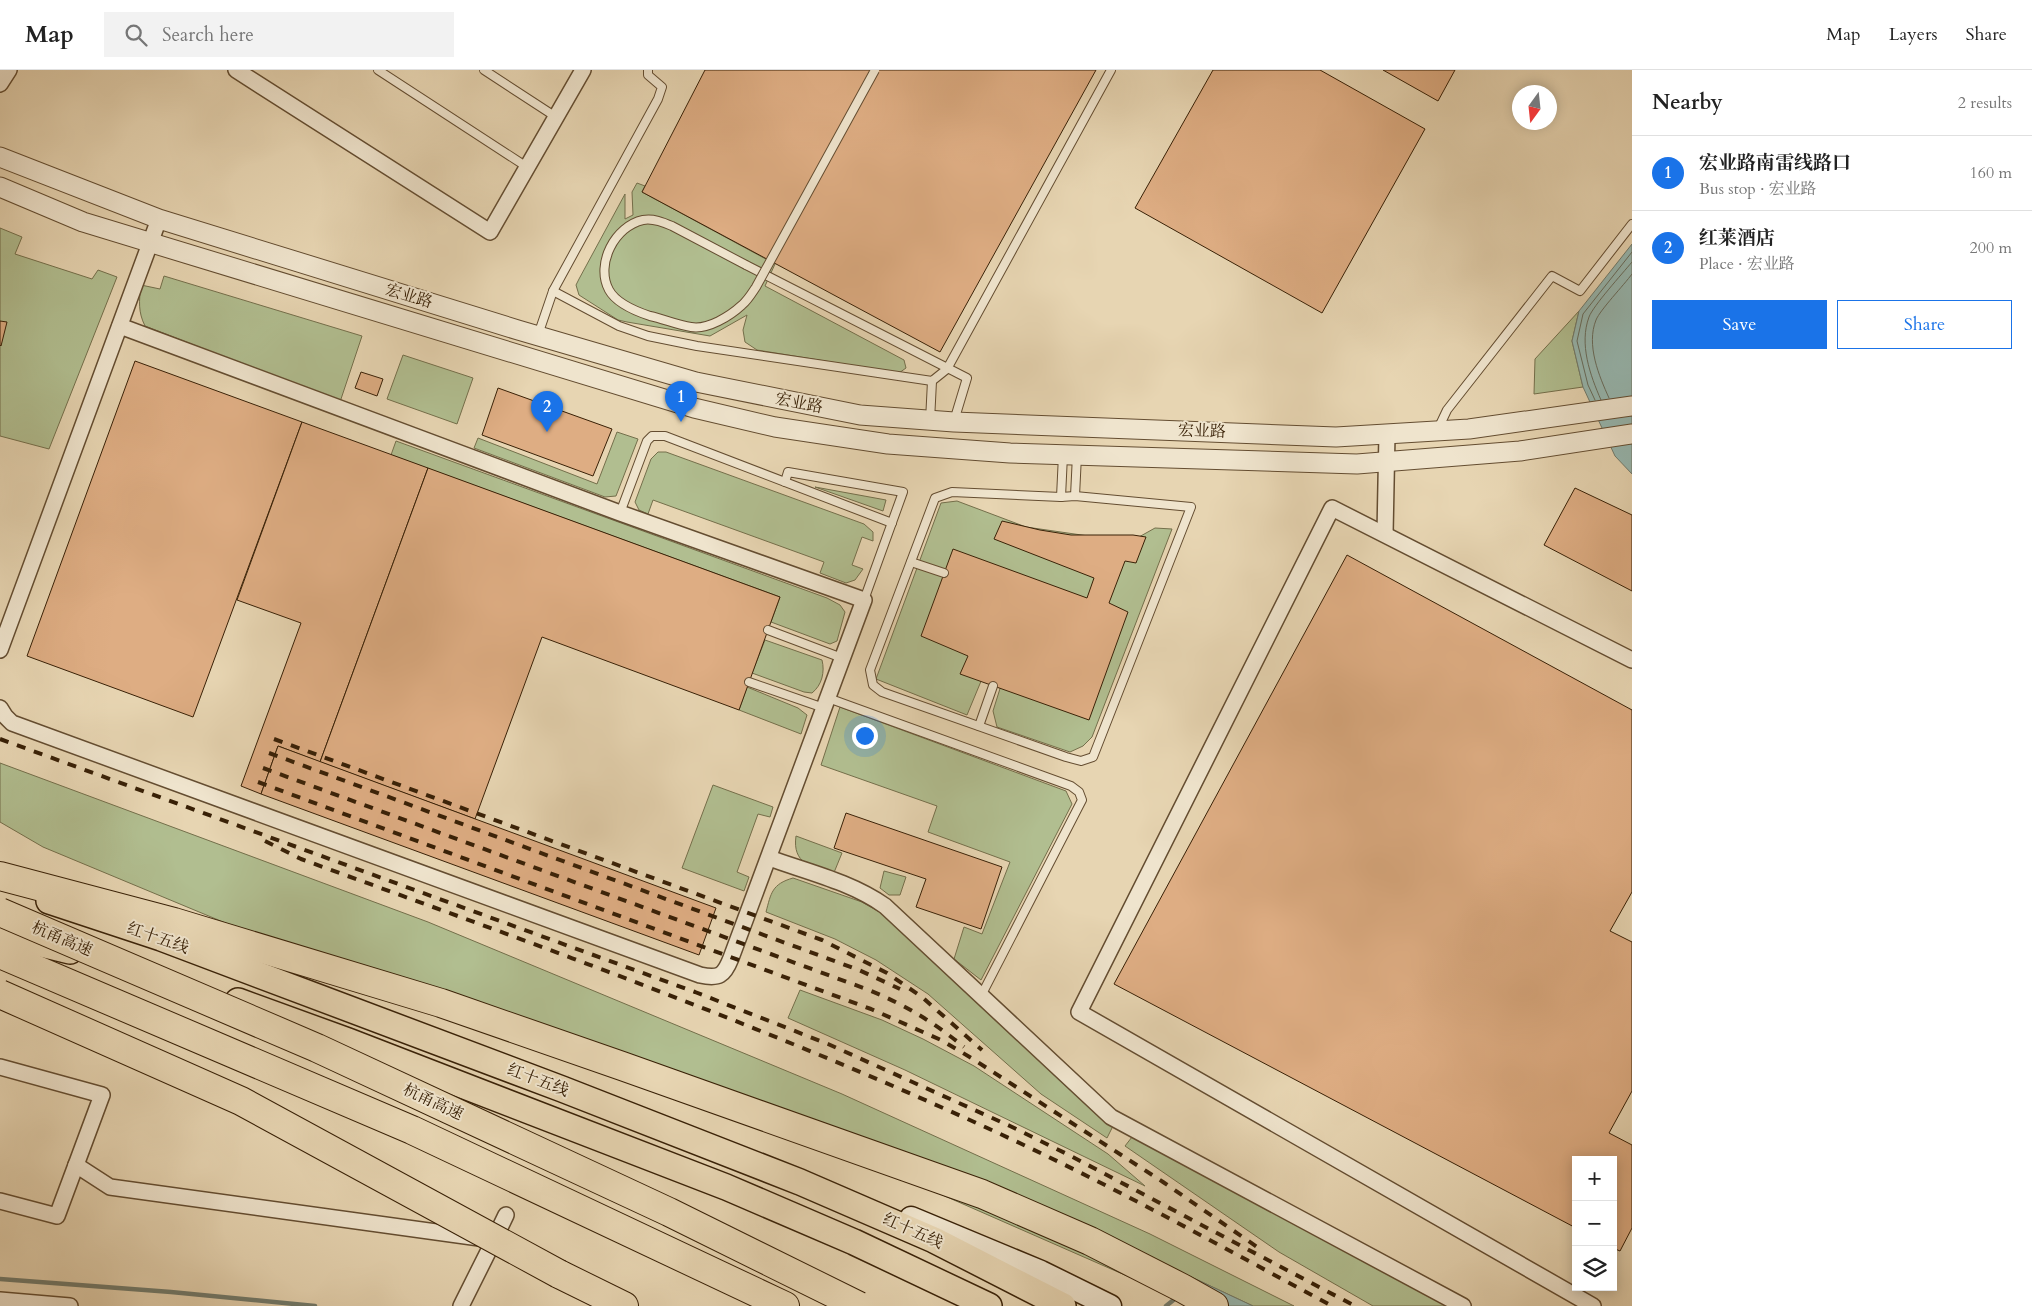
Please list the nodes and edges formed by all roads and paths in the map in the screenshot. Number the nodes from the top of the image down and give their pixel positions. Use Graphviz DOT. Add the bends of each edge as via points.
graph roads {
  1 [pos="9,70"];
  2 [pos="236,70"];
  3 [pos="378,70"];
  4 [pos="484,70"];
  5 [pos="583,70"];
  6 [pos="648,70"];
  7 [pos="875,70"];
  8 [pos="1111,70"];
  9 [pos="0,84"];
  10 [pos="556,117"];
  11 [pos="0,156"];
  12 [pos="527,167"];
  13 [pos="0,187"];
  14 [pos="159,219"];
  15 [pos="1632,224"];
  16 [pos="150,243"];
  17 [pos="553,291"];
  18 [pos="120,326"];
  19 [pos="538,336"];
  20 [pos="947,369"];
  21 [pos="932,380"];
  22 [pos="1632,406"];
  23 [pos="930,420"];
  24 [pos="954,422"];
  25 [pos="1437,431"];
  26 [pos="1387,434"];
  27 [pos="1632,434"];
  28 [pos="1070,455"];
  29 [pos="1386,462"];
  30 [pos="785,482"];
  31 [pos="1075,496"];
  32 [pos="1061,498"];
  33 [pos="620,513"];
  34 [pos="892,523"];
  35 [pos="1385,534"];
  36 [pos="911,562"];
  37 [pos="944,573"];
  38 [pos="864,600"];
  39 [pos="768,630"];
  40 [pos="0,650"];
  41 [pos="842,658"];
  42 [pos="1632,660"];
  43 [pos="749,682"];
  44 [pos="993,686"];
  45 [pos="826,703"];
  46 [pos="0,708"];
  47 [pos="979,726"];
  48 [pos="769,858"];
  49 [pos="0,876"];
  50 [pos="0,885"];
  51 [pos="0,912"];
  52 [pos="0,934"];
  53 [pos="0,954"];
  54 [pos="0,994"];
  55 [pos="981,996"];
  56 [pos="0,1067"];
  57 [pos="76,1165"];
  58 [pos="805,1184"];
  59 [pos="0,1201"];
  60 [pos="506,1215"];
  61 [pos="494,1240"];
  62 [pos="854,1242"];
  63 [pos="0,1300"];
  64 [pos="70,1306"];
  65 [pos="461,1306"];
  66 [pos="624,1306"];
  67 [pos="785,1306"];
  68 [pos="859,1306"];
  69 [pos="966,1306"];
  70 [pos="989,1306"];
  71 [pos="1062,1306"];
  72 [pos="1110,1306"];
  73 [pos="1214,1306"];
  74 [pos="1463,1306"];
  75 [pos="1593,1306"];
  1 -- 9 [label="street"];
  2 -- 12 [label="street" via="490,232"];
  3 -- 12 [label="lane"];
  4 -- 10 [label="lane"];
  5 -- 10 [label="street"];
  6 -- 17 [label="lane" via="648,76 662,87 658,99"];
  7 -- 20 [label="lane, bridge" via="756,287 744,304 712,324 693,328 633,311 610,292 605,278 606,259 619,234 644,220 660,220 746,265"];
  8 -- 20 [label="lane"];
  10 -- 12 [label="street"];
  11 -- 14 [label="street, 宏业路"];
  13 -- 16 [label="street, 宏业路" via="83,222"];
  14 -- 16 [label="street"];
  14 -- 19 [label="street, 宏业路"];
  15 -- 25 [label="lane" via="1580,291 1552,276 1447,410"];
  16 -- 18 [label="street"];
  16 -- 28 [label="street, 宏业路" via="686,406 775,427 888,444"];
  17 -- 19 [label="lane"];
  17 -- 21 [label="lane" via="619,326 648,336"];
  18 -- 33 [label="street"];
  18 -- 40 [label="street"];
  19 -- 23 [label="street, 宏业路" via="696,382 860,415"];
  20 -- 21 [label="lane"];
  20 -- 24 [label="lane" via="967,378"];
  21 -- 23 [label="lane"];
  22 -- 25 [label="street, 宏业路"];
  23 -- 24 [label="street, 宏业路"];
  24 -- 26 [label="street, 宏业路" via="1336,437"];
  25 -- 26 [label="street, 宏业路"];
  26 -- 29 [label="street"];
  27 -- 29 [label="street, 宏业路" via="1520,452"];
  28 -- 29 [label="street, 宏业路" via="1357,464"];
  28 -- 31 [label="lane"];
  28 -- 32 [label="lane"];
  29 -- 35 [label="street"];
  30 -- 33 [label="lane" via="665,436 652,436 642,450"];
  30 -- 34 [label="lane"];
  30 -- 34 [label="lane" via="788,472 903,492"];
  31 -- 32 [label="lane"];
  31 -- 47 [label="lane" via="1191,507 1093,757 1081,761"];
  32 -- 36 [label="lane" via="952,492 935,498"];
  33 -- 38 [label="street"];
  34 -- 38 [label="lane"];
  35 -- 42 [label="street"];
  35 -- 75 [label="street" via="1332,508 1078,1012"];
  36 -- 37 [label="lane"];
  36 -- 47 [label="lane" via="870,670 873,685 882,692"];
  38 -- 41 [label="street"];
  39 -- 41 [label="lane"];
  41 -- 45 [label="street"];
  43 -- 45 [label="lane"];
  44 -- 47 [label="lane"];
  45 -- 48 [label="street"];
  45 -- 55 [label="lane" via="1071,786 1079,792 1082,800"];
  46 -- 48 [label="street" via="12,723 712,978 726,970"];
  48 -- 55 [label="street" via="870,895"];
  49 -- 73 [label="highway" via="174,922 442,1003 622,1066 982,1194 1090,1241"];
  50 -- 58 [label="main road, 红十五线" via="161,938"];
  51 -- 68 [label="highway, 杭甬高速, bridge" via="317,1048 669,1212"];
  52 -- 62 [label="main road, 红十五线" via="153,971 348,1041 726,1186"];
  53 -- 67 [label="highway" via="412,1130"];
  54 -- 66 [label="highway, bridge" via="240,1102"];
  55 -- 74 [label="street" via="1117,1121"];
  56 -- 57 [label="street" via="102,1095"];
  57 -- 59 [label="street" via="57,1216"];
  57 -- 61 [label="street" via="110,1188"];
  58 -- 71 [label="main road, 红十五线" via="934,1240"];
  58 -- 72 [label="main road" via="923,1222 1041,1272"];
  60 -- 61 [label="street"];
  61 -- 65 [label="street"];
  62 -- 69 [label="main road"];
  62 -- 70 [label="main road, 红十五线"];
  63 -- 64 [label="street"];
}
